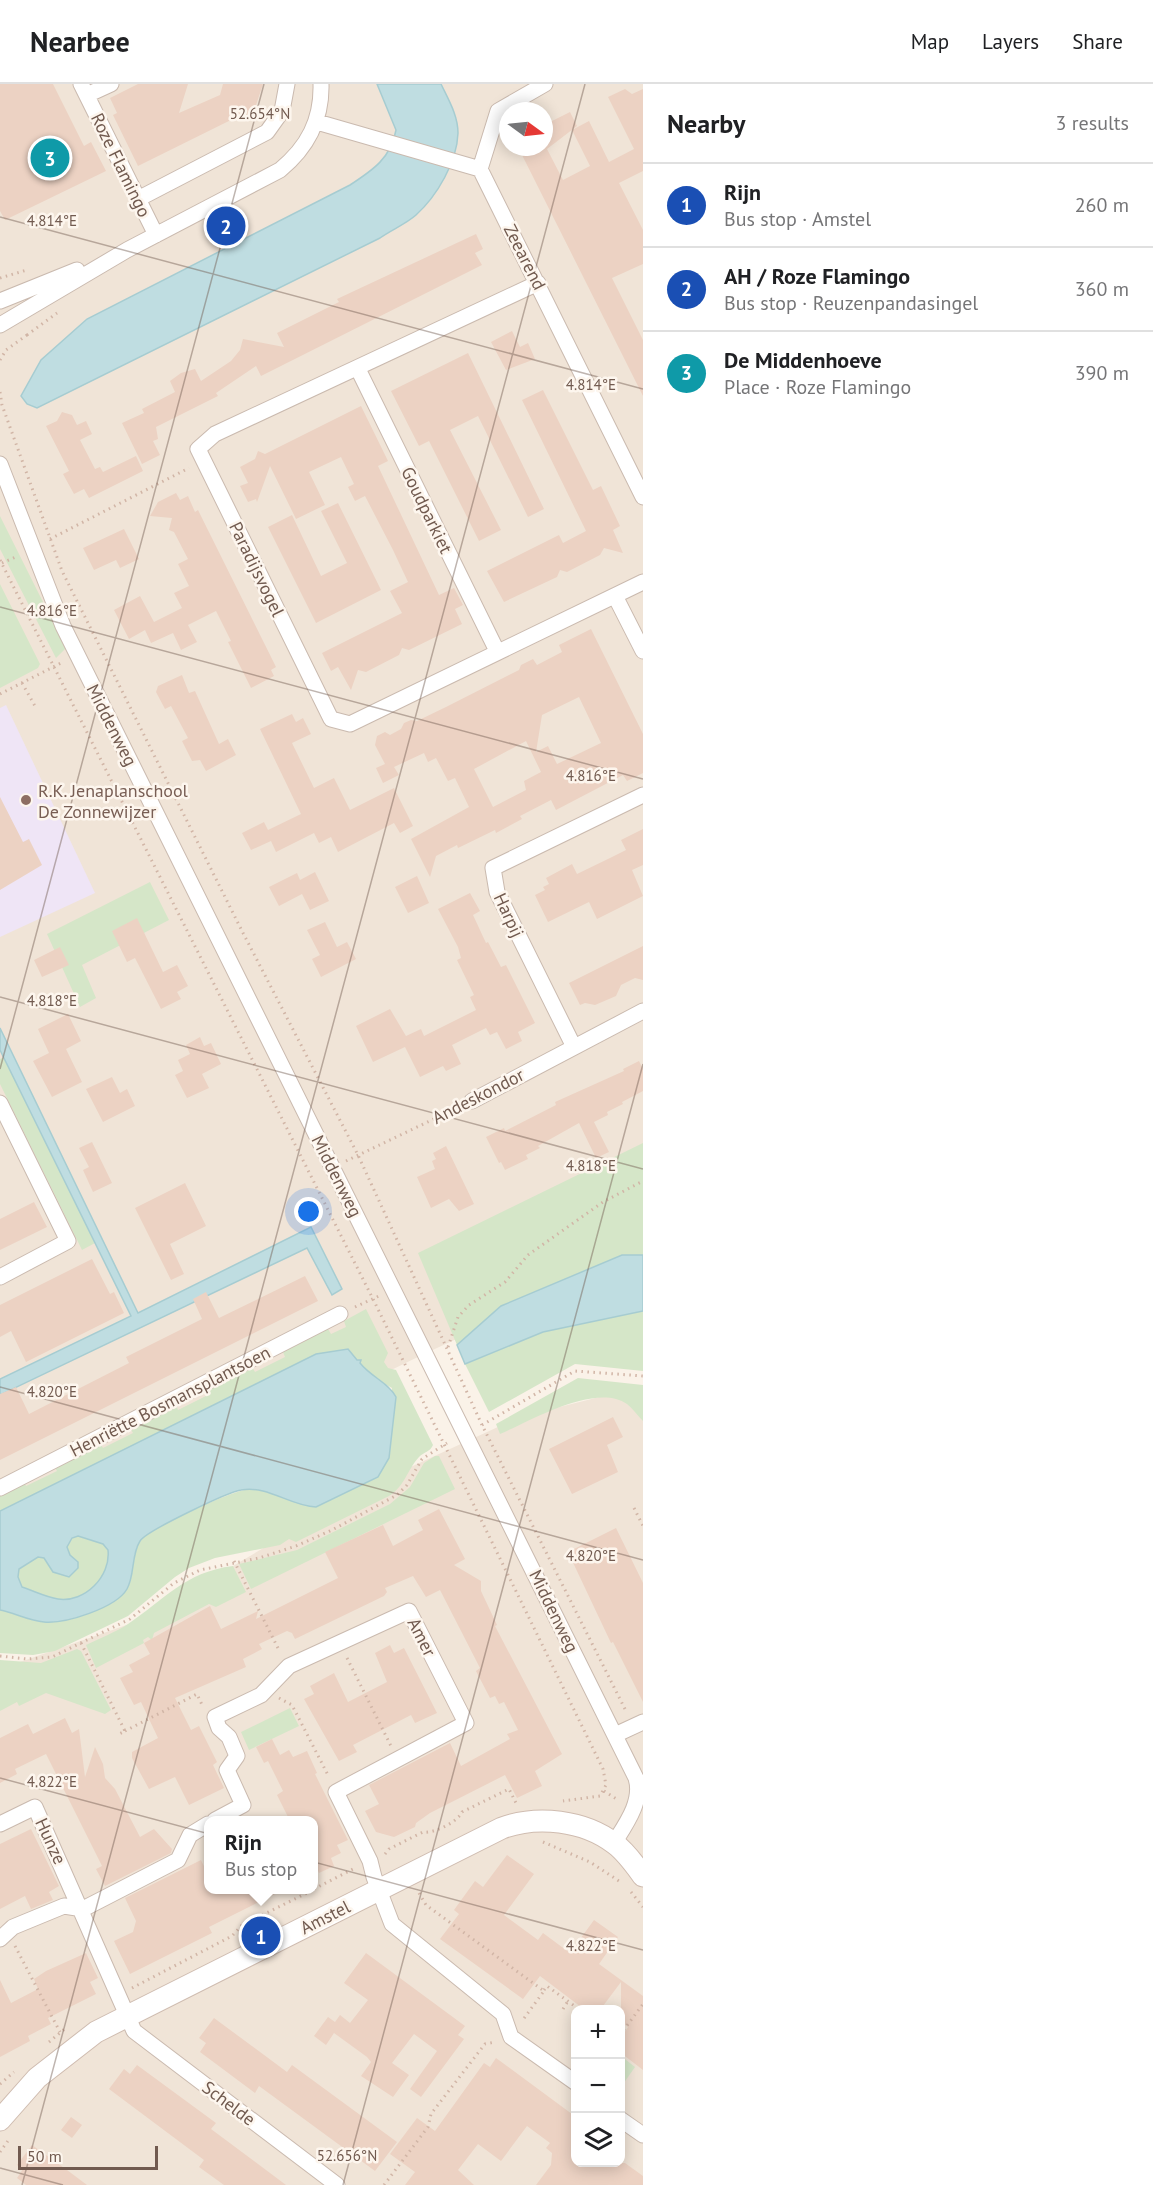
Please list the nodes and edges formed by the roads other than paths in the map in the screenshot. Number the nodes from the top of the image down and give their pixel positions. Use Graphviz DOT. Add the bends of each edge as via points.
graph roads {
  1 [pos="111,84"];
  2 [pos="287,84"];
  3 [pos="321,84"];
  4 [pos="545,84"];
  5 [pos="84,89"];
  6 [pos="317,122"];
  7 [pos="480,170"];
  8 [pos="138,199"];
  9 [pos="156,235"];
  10 [pos="127,250"];
  11 [pos="538,283"];
  12 [pos="0,301"];
  13 [pos="0,325"];
  14 [pos="358,369"];
  15 [pos="0,464"];
  16 [pos="643,497"];
  17 [pos="643,582"];
  18 [pos="615,596"];
  19 [pos="497,651"];
  20 [pos="643,651"];
  21 [pos="643,795"];
  22 [pos="643,1011"];
  23 [pos="573,1045"];
  24 [pos="472,1101"];
  25 [pos="0,1102"];
  26 [pos="0,1277"];
  27 [pos="340,1314"];
  28 [pos="0,1488"];
  29 [pos="636,1719"];
  30 [pos="615,1735"];
  31 [pos="224,1816"];
  32 [pos="0,1824"];
  33 [pos="204,1826"];
  34 [pos="614,1843"];
  35 [pos="643,1876"];
  36 [pos="381,1897"];
  37 [pos="83,1909"];
  38 [pos="4,1936"];
  39 [pos="128,2016"];
  40 [pos="571,2079"];
  41 [pos="625,2122"];
  42 [pos="8,2126"];
  43 [pos="643,2135"];
  44 [pos="337,2185"];
  1 -- 5 [label="street, Roze Flamingo"];
  2 -- 8 [label="street" via="282,111 267,132"];
  3 -- 6 [label="street"];
  4 -- 7 [label="street" via="498,111"];
  5 -- 8 [label="street, Roze Flamingo"];
  6 -- 7 [label="street"];
  6 -- 9 [label="street" via="305,145 280,170"];
  7 -- 11 [label="street, Zeearend"];
  8 -- 9 [label="street, Roze Flamingo"];
  9 -- 10 [label="street"];
  10 -- 12 [label="street"];
  10 -- 13 [label="street"];
  11 -- 14 [label="street"];
  11 -- 16 [label="street, Zeearend"];
  14 -- 19 [label="street, Goudparkiet"];
  14 -- 19 [label="street, Paradijsvogel" via="215,434 198,449 331,719 350,724"];
  15 -- 30 [label="street, Middenweg" via="54,608"];
  17 -- 18 [label="street, Paradijsvogel"];
  18 -- 19 [label="street, Paradijsvogel"];
  18 -- 20 [label="street"];
  21 -- 23 [label="street, Harpij" via="494,868 497,892"];
  22 -- 23 [label="street, Andeskondor"];
  23 -- 24 [label="street, Andeskondor"];
  25 -- 26 [label="street" via="68,1241"];
  27 -- 28 [label="street, Henriëtte Bosmansplantsoen"];
  29 -- 30 [label="street"];
  30 -- 34 [label="street, Middenweg" via="639,1788 634,1810"];
  31 -- 36 [label="street, Amer" via="243,1805 227,1770 237,1756 215,1717 266,1691 289,1666 409,1611 466,1723 336,1792 370,1861"];
  32 -- 37 [label="street, Hunze" via="35,1807"];
  33 -- 37 [label="street" via="190,1835 178,1860"];
  34 -- 35 [label="street"];
  34 -- 36 [label="street, Amstel" via="558,1822 522,1821 476,1840"];
  36 -- 39 [label="street, Amstel"];
  36 -- 40 [label="street" via="392,1924 503,2014 511,2037"];
  37 -- 38 [label="street" via="64,1906"];
  37 -- 39 [label="street, Hunze"];
  39 -- 42 [label="street, Amstel" via="64,2055 21,2094"];
  39 -- 44 [label="street, Schelde" via="134,2031"];
  41 -- 43 [label="street"];
}
